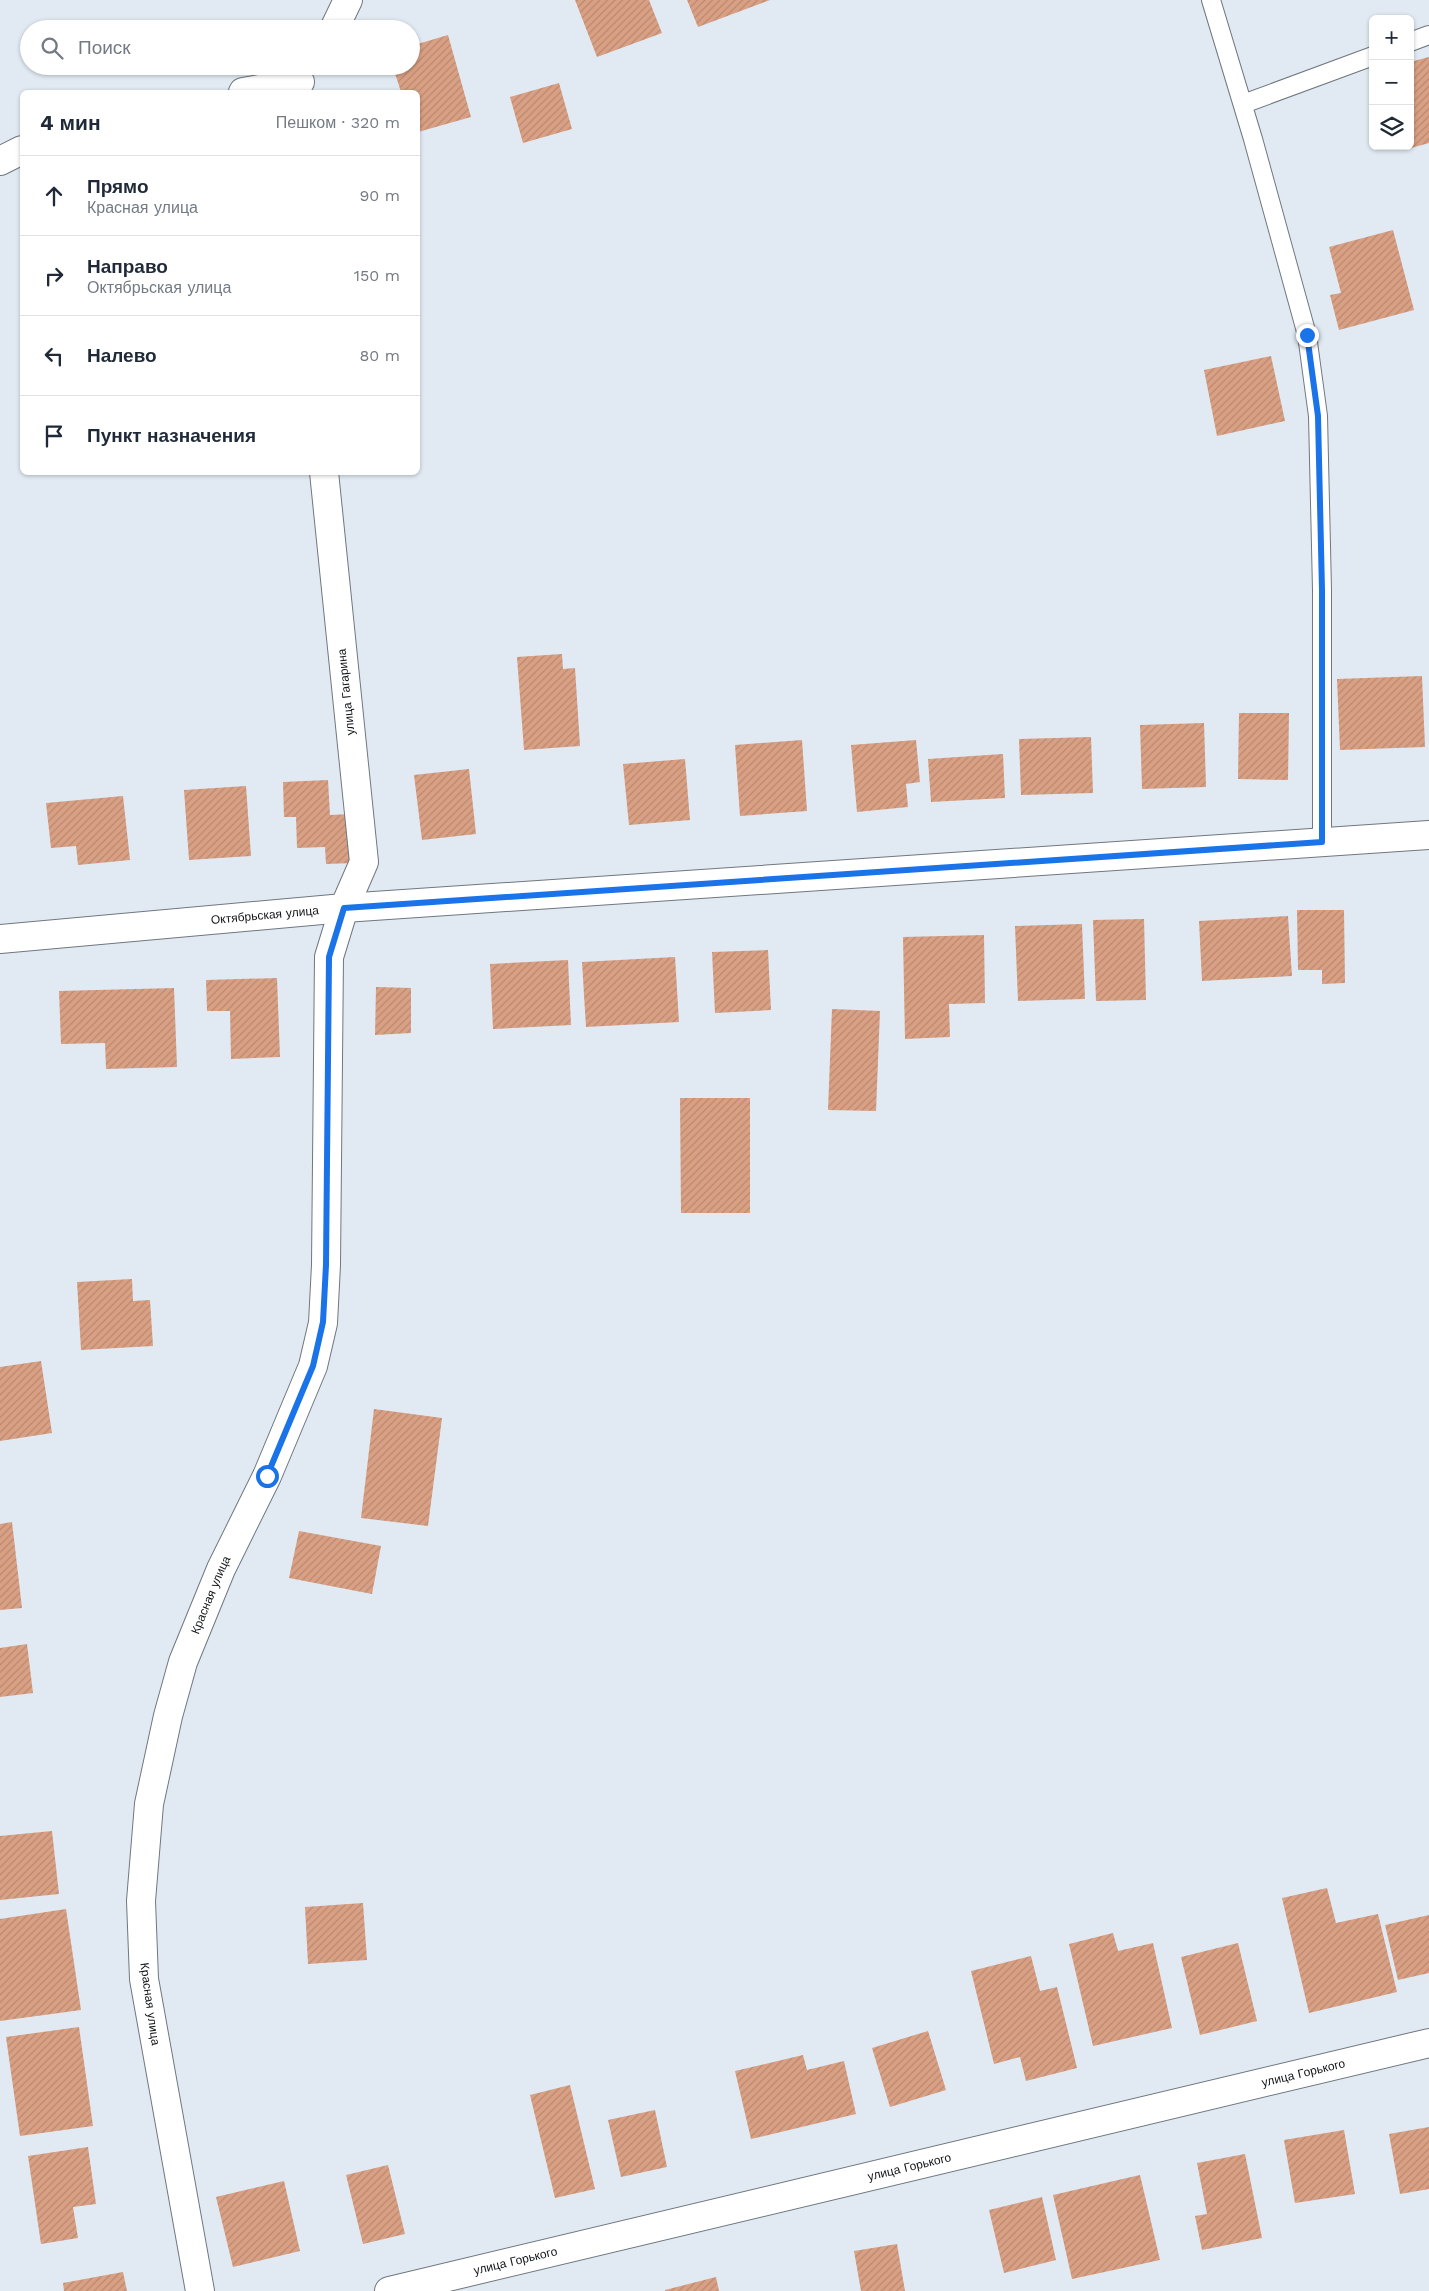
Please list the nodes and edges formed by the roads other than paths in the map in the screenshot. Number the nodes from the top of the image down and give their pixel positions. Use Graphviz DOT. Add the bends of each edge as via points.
graph roads {
  1 [pos="348,0"];
  2 [pos="1211,0"];
  3 [pos="338,20"];
  4 [pos="1429,35"];
  5 [pos="1414,41"];
  6 [pos="1369,57"];
  7 [pos="303,80"];
  8 [pos="253,90"];
  9 [pos="1243,104"];
  10 [pos="20,151"];
  11 [pos="0,160"];
  12 [pos="324,475"];
  13 [pos="1429,836"];
  14 [pos="1322,842"];
  15 [pos="344,908"];
  16 [pos="0,939"];
  17 [pos="1429,2043"];
  18 [pos="200,2291"];
  19 [pos="389,2291"];
  1 -- 3 [label="street"];
  2 -- 9 [label="lane"];
  4 -- 5 [label="lane"];
  6 -- 9 [label="lane"];
  7 -- 8 [label="street"];
  9 -- 14 [label="lane" via="1307,335 1318,416"];
  10 -- 11 [label="street"];
  12 -- 15 [label="street, улица Гагарина" via="364,862"];
  13 -- 14 [label="street, Октябрьская улица"];
  14 -- 15 [label="street, Октябрьская улица"];
  15 -- 16 [label="street, Октябрьская улица"];
  15 -- 18 [label="street, Красная улица" via="329,957 323,1322 313,1366 267,1476 221,1569 183,1662 149,1804 141,1901 144,1980"];
  17 -- 19 [label="street, улица Горького"];
}
